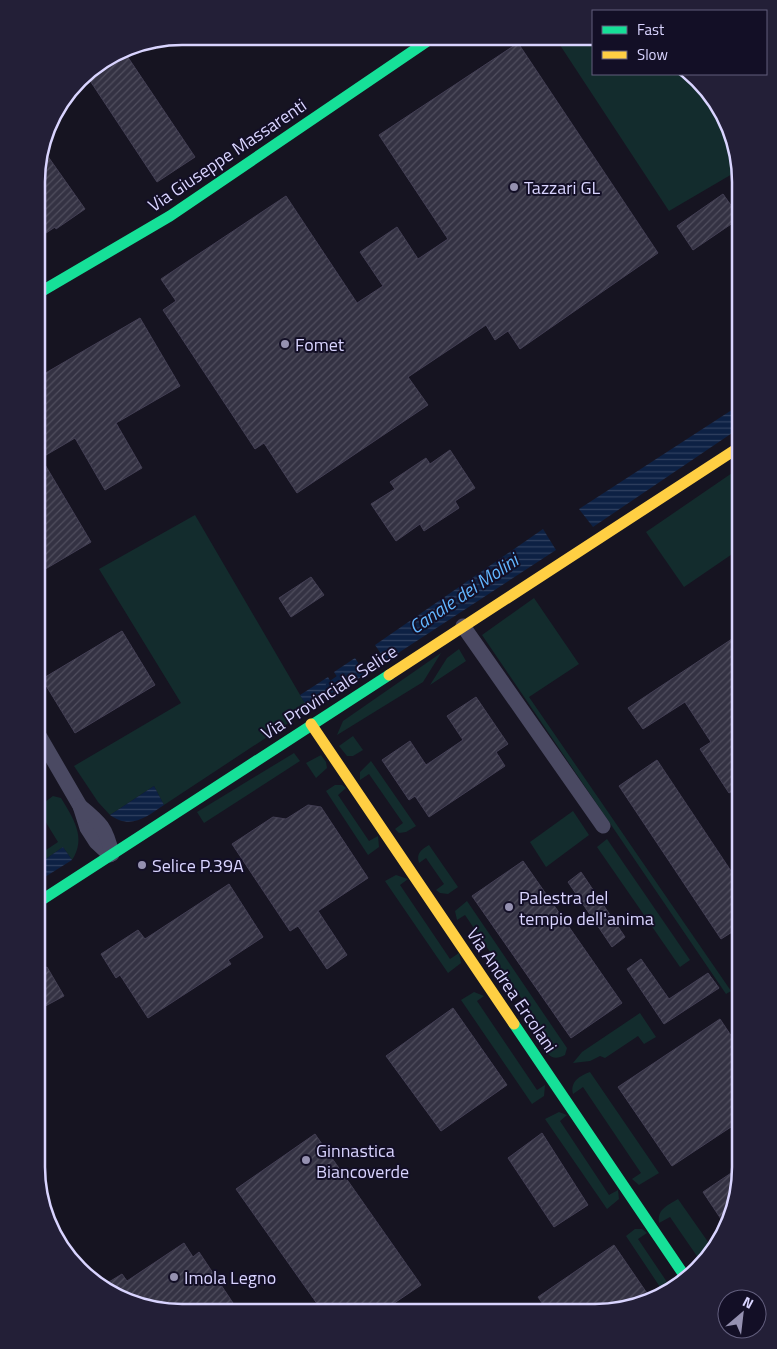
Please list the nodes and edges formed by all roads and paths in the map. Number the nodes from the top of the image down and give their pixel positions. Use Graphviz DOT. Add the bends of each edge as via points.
graph roads {
  1 [pos="422,45"];
  2 [pos="45,289"];
  3 [pos="732,452"];
  4 [pos="463,626"];
  5 [pos="311,724"];
  6 [pos="45,746"];
  7 [pos="603,826"];
  8 [pos="101,838"];
  9 [pos="132,841"];
  10 [pos="111,855"];
  11 [pos="93,866"];
  12 [pos="45,898"];
  13 [pos="682,1272"];
  1 -- 2 [label="street, Via Giuseppe Massarenti" via="170,216"];
  3 -- 4 [label="street, Via Provinciale Selice"];
  4 -- 5 [label="street, Via Provinciale Selice"];
  4 -- 7 [label="street"];
  5 -- 9 [label="street, Via Provinciale Selice"];
  5 -- 13 [label="street, Via Andrea Ercolani"];
  6 -- 8 [label="street" via="80,806 87,828"];
  8 -- 9 [label="street"];
  8 -- 10 [label="street"];
  8 -- 11 [label="street"];
  9 -- 10 [label="street, Via Provinciale Selice"];
  10 -- 11 [label="street, Via Provinciale Selice"];
  11 -- 12 [label="street, Via Provinciale Selice"];
}
